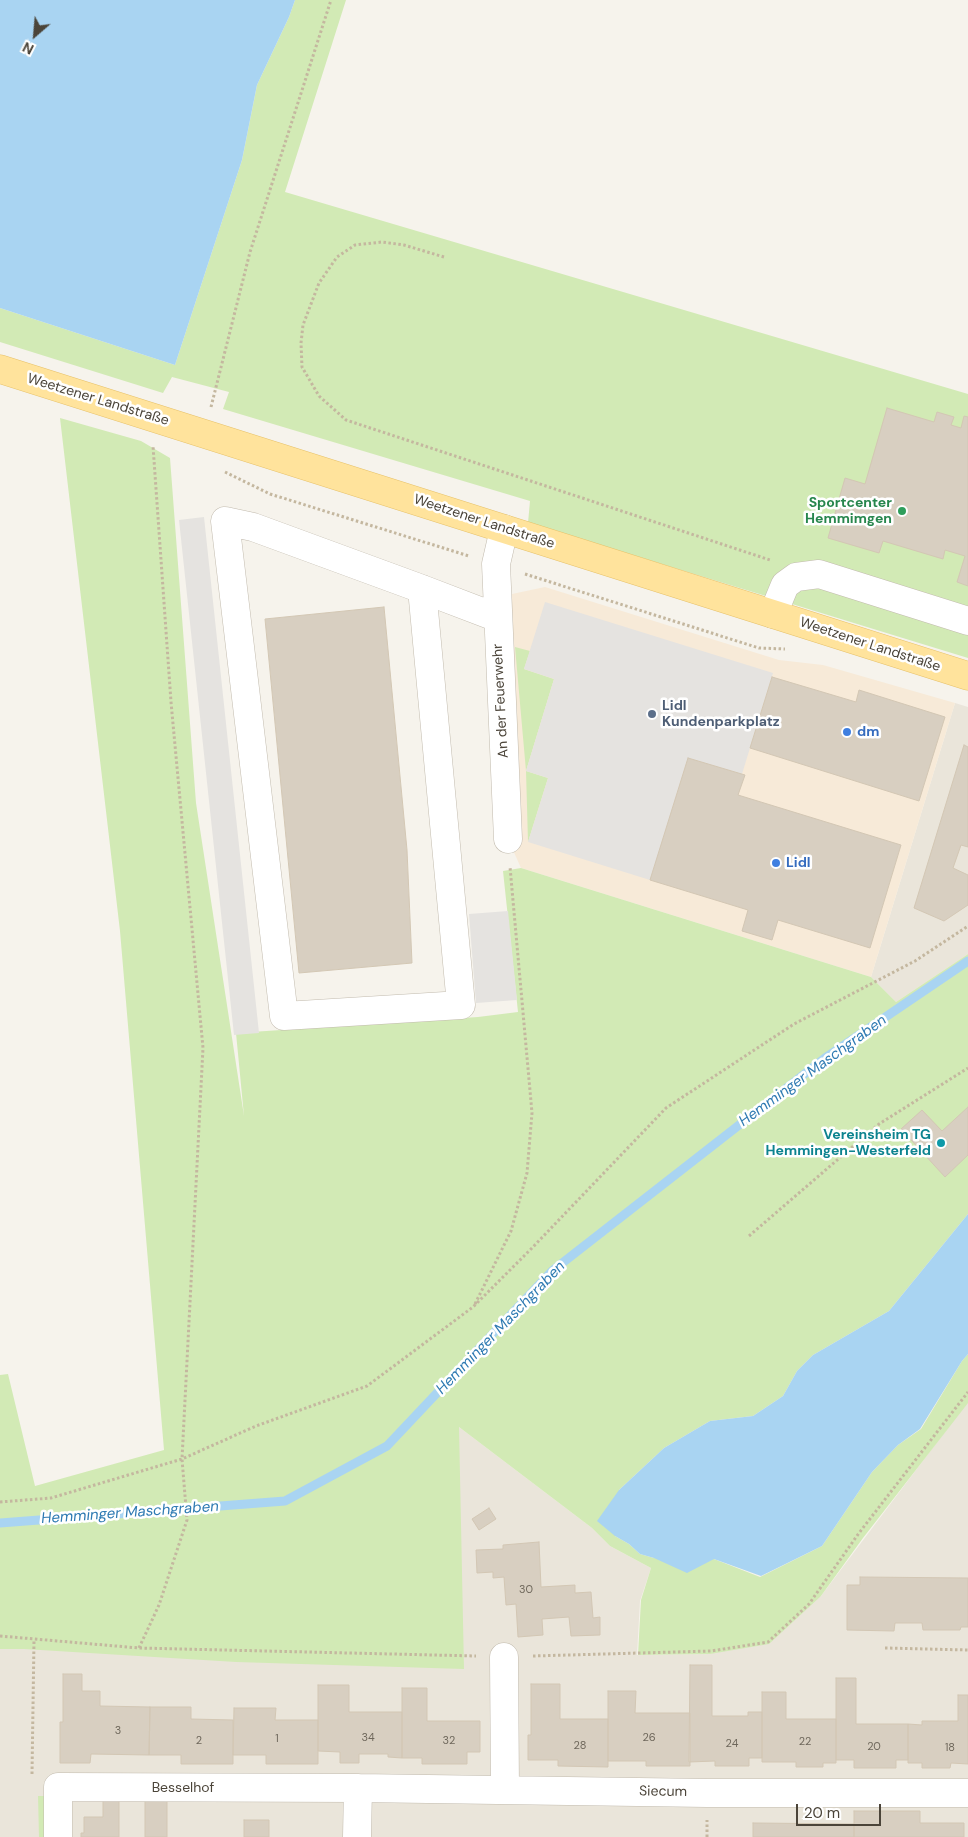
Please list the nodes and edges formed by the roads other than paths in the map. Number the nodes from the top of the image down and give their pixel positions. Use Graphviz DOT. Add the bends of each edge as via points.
graph roads {
  1 [pos="0,369"];
  2 [pos="504,529"];
  3 [pos="422,589"];
  4 [pos="773,614"];
  5 [pos="498,618"];
  6 [pos="968,621"];
  7 [pos="968,676"];
  8 [pos="508,839"];
  9 [pos="504,1657"];
  10 [pos="358,1788"];
  11 [pos="505,1790"];
  12 [pos="968,1793"];
  13 [pos="58,1837"];
  14 [pos="357,1837"];
  1 -- 2 [label="main road, Weetzener Landstraße"];
  2 -- 4 [label="main road, Weetzener Landstraße"];
  2 -- 5 [label="street, An der Feuerwehr" via="496,564"];
  3 -- 3 [label="street" via="253,526 225,520 284,1016 461,1005"];
  3 -- 5 [label="street"];
  4 -- 6 [label="street" via="785,585 796,577 819,574"];
  4 -- 7 [label="main road, Weetzener Landstraße"];
  5 -- 8 [label="street, An der Feuerwehr"];
  9 -- 11 [label="street"];
  10 -- 11 [label="street, Siecum"];
  10 -- 13 [label="street, Besselhof" via="58,1787"];
  10 -- 14 [label="street"];
  11 -- 12 [label="street, Siecum"];
}
